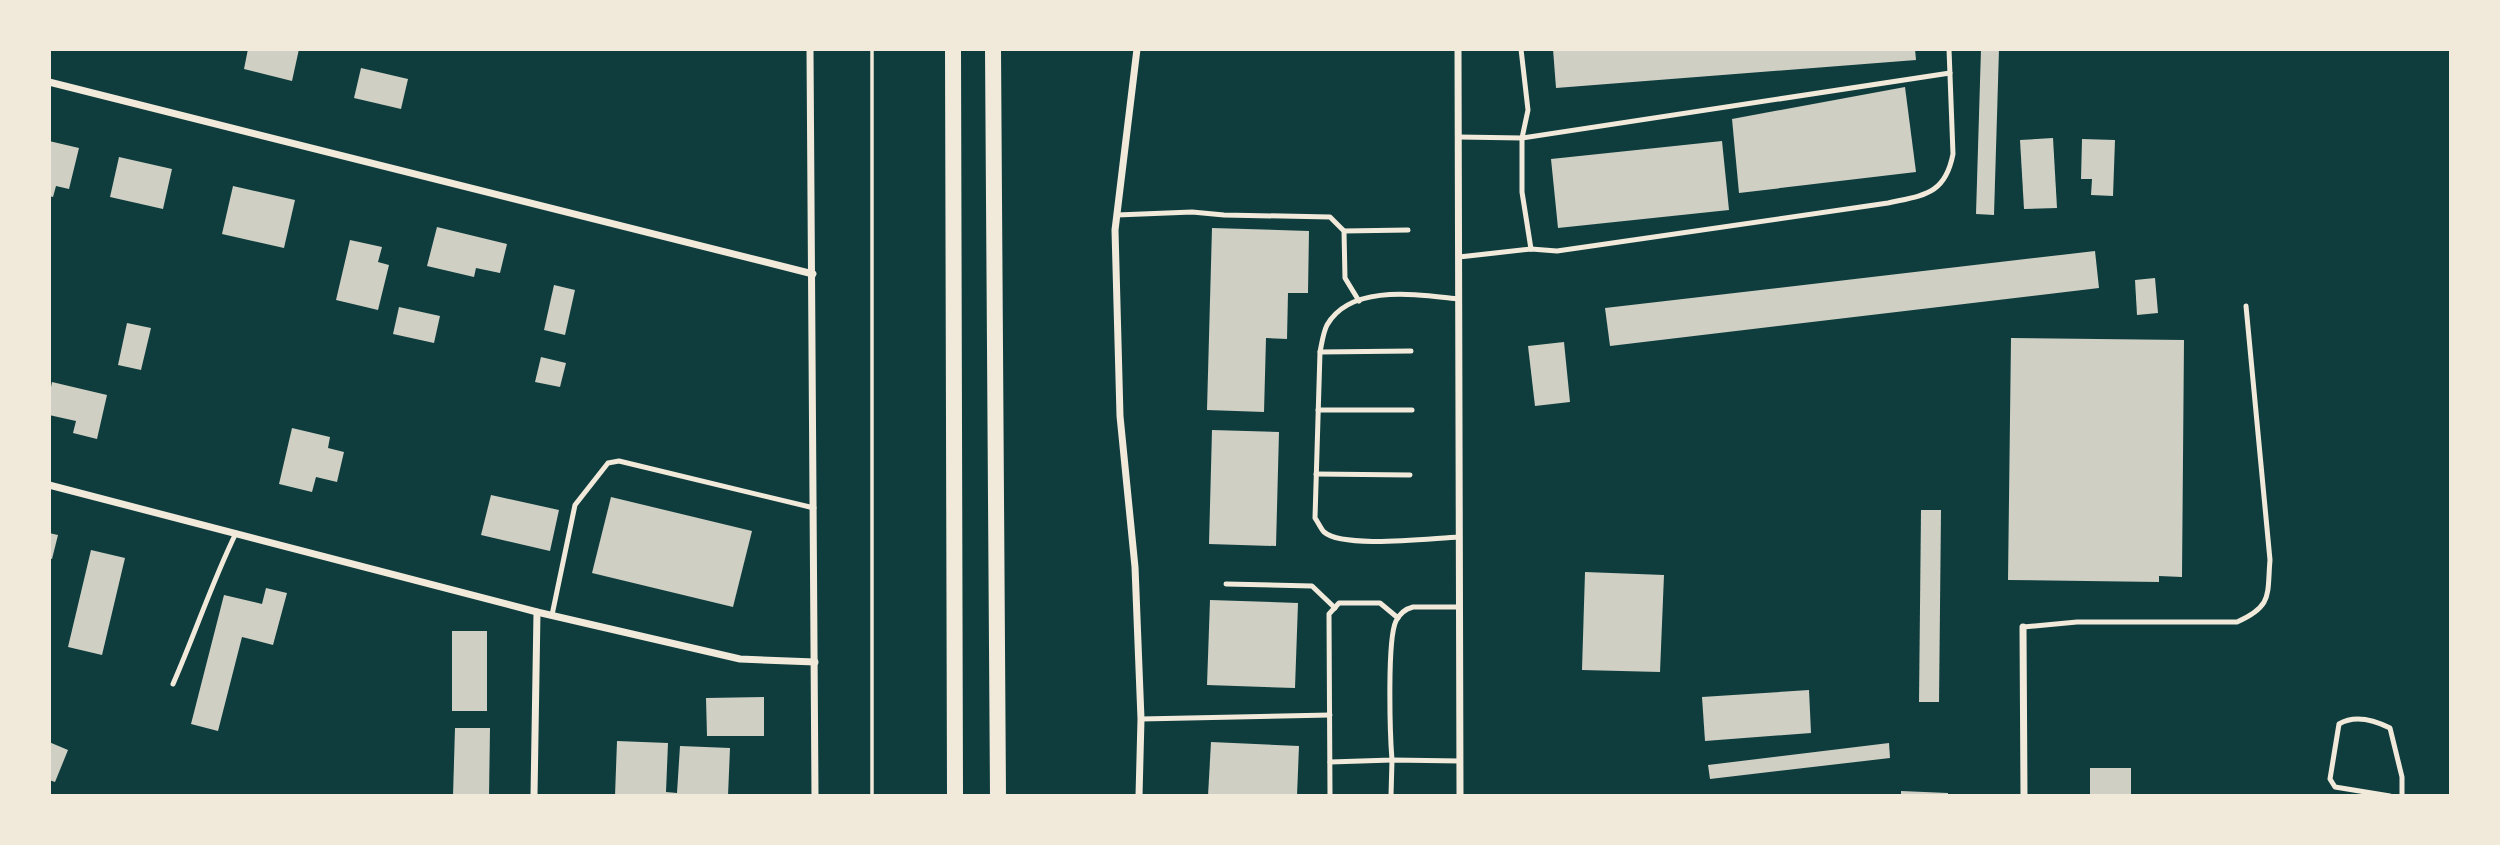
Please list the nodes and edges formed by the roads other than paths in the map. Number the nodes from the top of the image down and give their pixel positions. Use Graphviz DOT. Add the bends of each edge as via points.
graph roads {
  1 [pos="810,49"];
  2 [pos="953,49"];
  3 [pos="993,49"];
  4 [pos="1137,49"];
  5 [pos="1458,49"];
  6 [pos="1521,49"];
  7 [pos="1949,49"];
  8 [pos="1951,73"];
  9 [pos="49,82"];
  10 [pos="1459,138"];
  11 [pos="1522,138"];
  12 [pos="1117,215"];
  13 [pos="1408,230"];
  14 [pos="1344,231"];
  15 [pos="1531,248"];
  16 [pos="1459,257"];
  17 [pos="813,274"];
  18 [pos="1459,299"];
  19 [pos="1359,302"];
  20 [pos="2246,306"];
  21 [pos="1411,351"];
  22 [pos="1321,352"];
  23 [pos="1318,410"];
  24 [pos="1412,410"];
  25 [pos="1316,474"];
  26 [pos="1410,475"];
  27 [pos="49,485"];
  28 [pos="814,508"];
  29 [pos="236,533"];
  30 [pos="1460,537"];
  31 [pos="1226,584"];
  32 [pos="1459,607"];
  33 [pos="1335,608"];
  34 [pos="537,612"];
  35 [pos="552,615"];
  36 [pos="1398,618"];
  37 [pos="2023,627"];
  38 [pos="815,662"];
  39 [pos="173,684"];
  40 [pos="1330,715"];
  41 [pos="1142,719"];
  42 [pos="1392,760"];
  43 [pos="1460,761"];
  44 [pos="1330,762"];
  45 [pos="534,796"];
  46 [pos="815,796"];
  47 [pos="956,796"];
  48 [pos="998,796"];
  49 [pos="1139,796"];
  50 [pos="1331,796"];
  51 [pos="1391,796"];
  52 [pos="1460,796"];
  53 [pos="2024,796"];
  54 [pos="2390,796"];
  55 [pos="2402,796"];
  1 -- 17 [label="street"];
  2 -- 47 [label="main road"];
  3 -- 48 [label="main road"];
  4 -- 12 [label="street"];
  5 -- 10 [label="street"];
  6 -- 11 [label="lane" via="1528,110"];
  7 -- 8 [label="lane"];
  8 -- 11 [label="lane"];
  8 -- 15 [label="lane" via="1953,154 1942,183 1930,194 1888,204 1557,251"];
  9 -- 17 [label="street"];
  10 -- 11 [label="lane"];
  10 -- 16 [label="street"];
  11 -- 15 [label="lane" via="1522,192"];
  12 -- 14 [label="lane" via="1192,212 1330,217"];
  12 -- 41 [label="street" via="1120,416 1135,567"];
  13 -- 14 [label="lane"];
  14 -- 19 [label="lane" via="1345,278"];
  15 -- 16 [label="lane"];
  16 -- 18 [label="street"];
  17 -- 28 [label="street"];
  18 -- 19 [label="lane" via="1377,295"];
  18 -- 30 [label="street"];
  19 -- 22 [label="lane" via="1340,309 1326,327"];
  20 -- 37 [label="lane" via="2270,561 2266,601 2256,614 2237,622 2077,622"];
  21 -- 22 [label="lane"];
  22 -- 23 [label="lane"];
  23 -- 24 [label="lane"];
  23 -- 25 [label="lane"];
  25 -- 26 [label="lane"];
  25 -- 30 [label="lane" via="1315,518 1324,532 1359,542"];
  27 -- 29 [label="street"];
  28 -- 35 [label="lane" via="619,461 608,463 575,505"];
  28 -- 38 [label="street"];
  29 -- 34 [label="street"];
  29 -- 39 [label="lane"];
  30 -- 32 [label="street"];
  31 -- 33 [label="lane" via="1312,586"];
  32 -- 36 [label="lane" via="1413,607"];
  32 -- 43 [label="street"];
  33 -- 36 [label="lane" via="1339,603 1380,603"];
  33 -- 40 [label="lane" via="1329,614"];
  34 -- 35 [label="street"];
  34 -- 45 [label="street"];
  35 -- 38 [label="street" via="740,659"];
  36 -- 42 [label="lane" via="1392,651"];
  37 -- 53 [label="street"];
  38 -- 46 [label="street"];
  40 -- 41 [label="lane"];
  40 -- 44 [label="lane"];
  41 -- 49 [label="street"];
  42 -- 43 [label="lane"];
  42 -- 44 [label="lane"];
  42 -- 51 [label="lane"];
  43 -- 52 [label="street"];
  44 -- 50 [label="lane"];
  54 -- 55 [label="lane" via="2335,788 2330,779 2339,724 2348,718 2390,728"];
}
